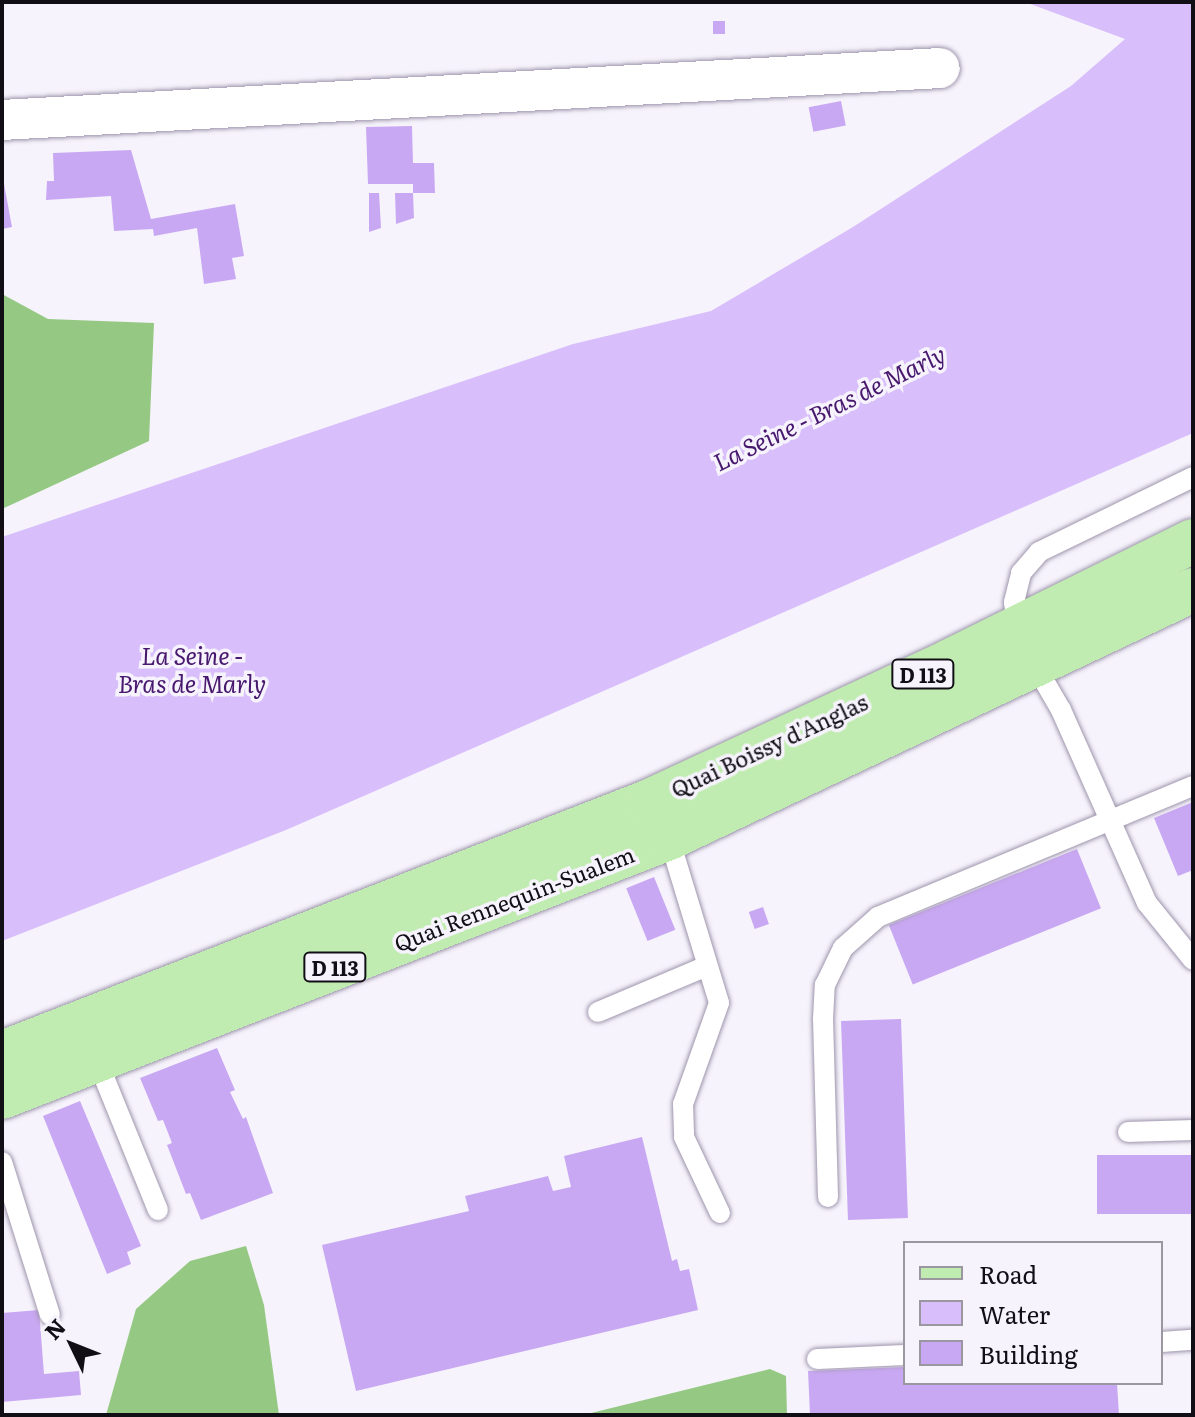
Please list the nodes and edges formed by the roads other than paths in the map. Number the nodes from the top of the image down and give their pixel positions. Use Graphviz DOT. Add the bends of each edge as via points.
graph roads {
  1 [pos="940,68"];
  2 [pos="2,120"];
  3 [pos="1193,477"];
  4 [pos="1193,541"];
  5 [pos="1193,590"];
  6 [pos="1018,628"];
  7 [pos="1036,667"];
  8 [pos="1193,786"];
  9 [pos="659,819"];
  10 [pos="1112,821"];
  11 [pos="1193,960"];
  12 [pos="707,966"];
  13 [pos="598,1012"];
  14 [pos="2,1053"];
  15 [pos="97,1060"];
  16 [pos="2,1097"];
  17 [pos="1193,1130"];
  18 [pos="1128,1132"];
  19 [pos="2,1162"];
  20 [pos="828,1197"];
  21 [pos="158,1210"];
  22 [pos="720,1213"];
  23 [pos="50,1315"];
  24 [pos="1193,1340"];
  25 [pos="1163,1342"];
  26 [pos="903,1355"];
  27 [pos="817,1359"];
  1 -- 2 [label="street"];
  3 -- 6 [label="lane" via="1039,552 1021,573 1014,602"];
  4 -- 6 [label="main road, Quai Boissy d'Anglas / D 113"];
  5 -- 7 [label="main road, Quai Boissy d'Anglas / D 113"];
  6 -- 7 [label="main road"];
  6 -- 9 [label="main road, Quai Boissy d'Anglas / D 113"];
  7 -- 9 [label="main road, Quai Boissy d'Anglas / D 113"];
  7 -- 10 [label="lane"];
  8 -- 10 [label="lane"];
  9 -- 12 [label="lane"];
  9 -- 14 [label="main road, Quai Rennequin-Sualem / D 113"];
  9 -- 15 [label="main road, Quai Rennequin-Sualem / D 113"];
  10 -- 11 [label="lane" via="1147,903"];
  10 -- 20 [label="lane" via="878,917 843,948 825,985"];
  12 -- 13 [label="lane"];
  12 -- 22 [label="lane" via="719,1003 683,1104 684,1137"];
  15 -- 16 [label="main road, Quai Rennequin-Sualem / D 113"];
  15 -- 21 [label="lane"];
  17 -- 18 [label="lane"];
  19 -- 23 [label="lane"];
  24 -- 25 [label="lane"];
  26 -- 27 [label="lane"];
}
